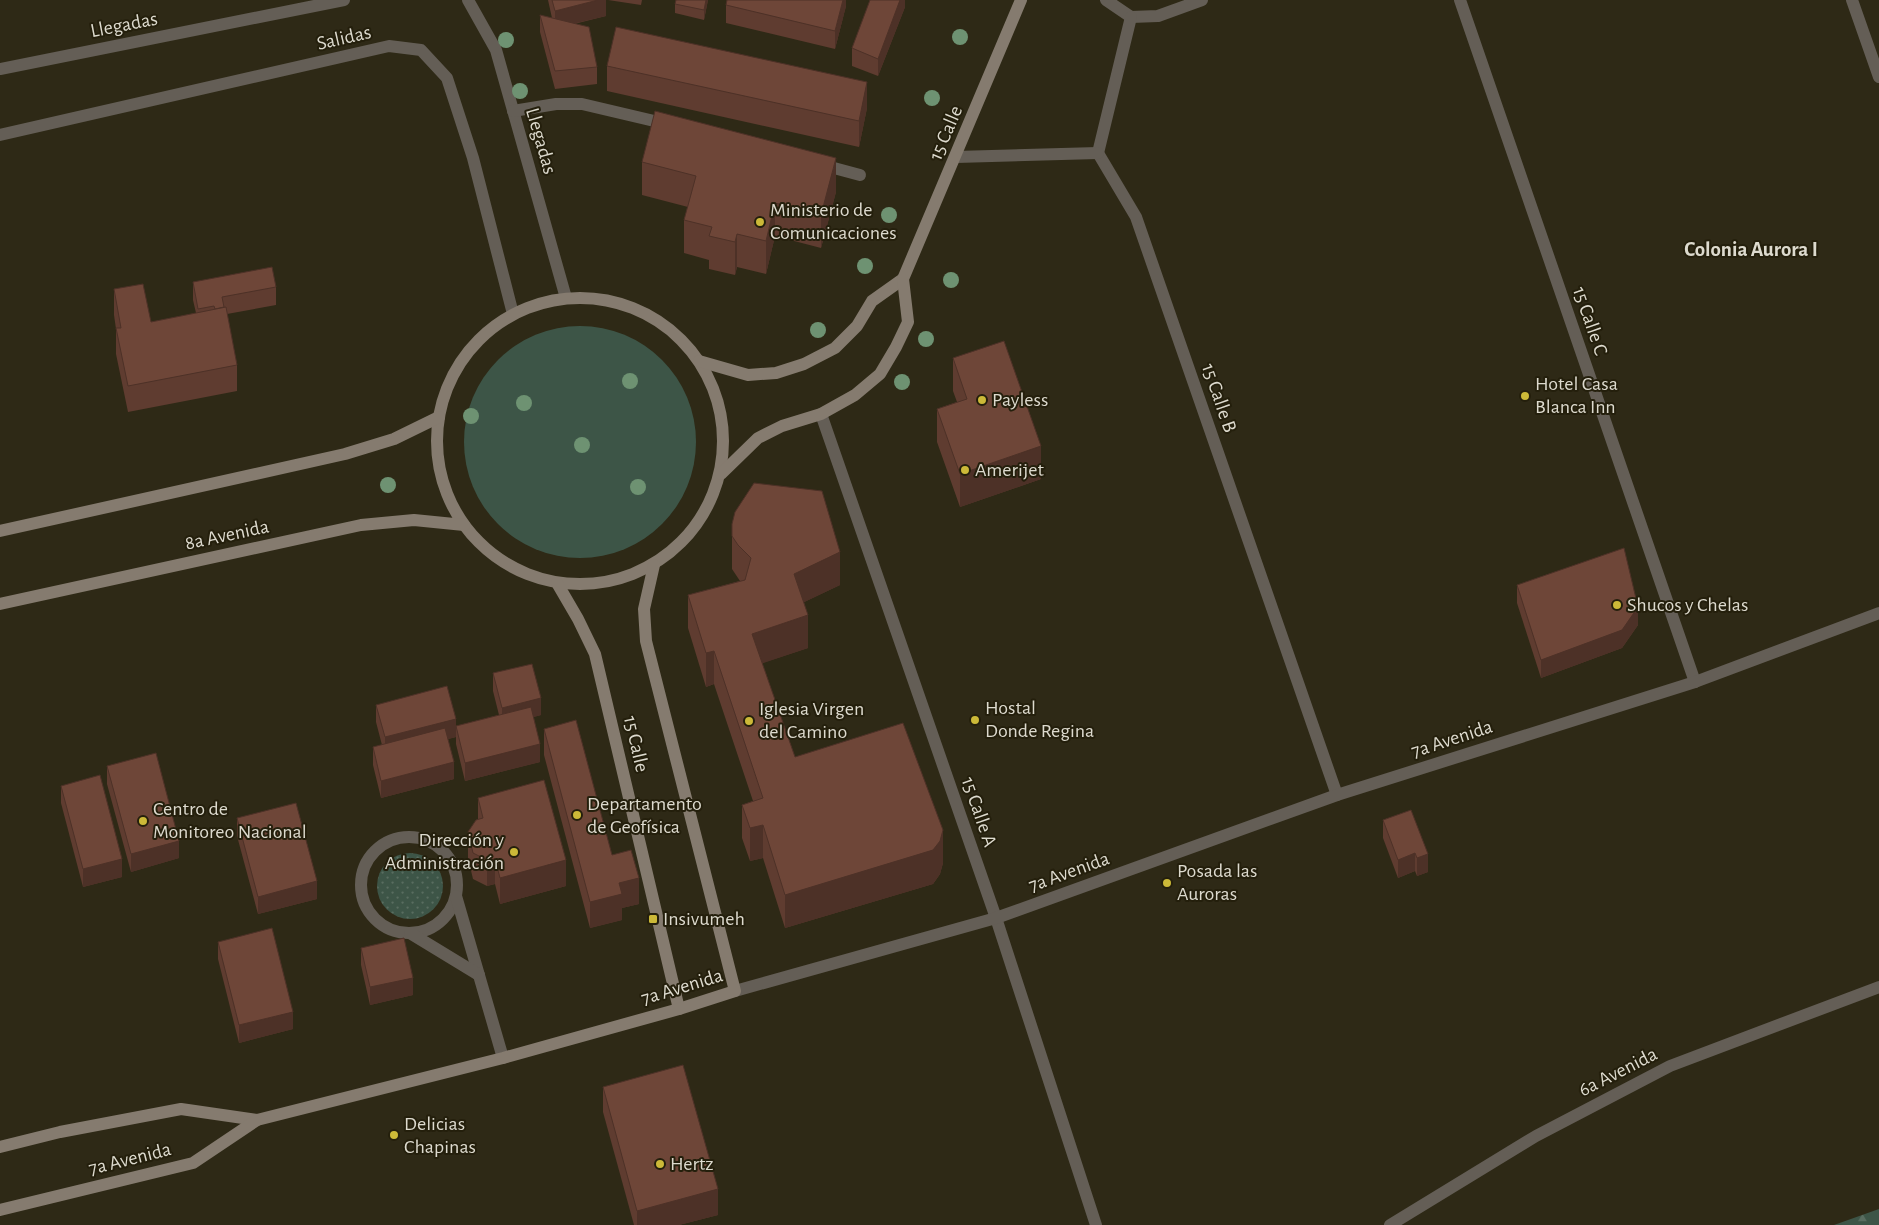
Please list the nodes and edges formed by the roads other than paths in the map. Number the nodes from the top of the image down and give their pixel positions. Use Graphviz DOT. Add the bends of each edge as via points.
graph roads {
  1 [pos="344,0"];
  2 [pos="468,0"];
  3 [pos="1022,0"];
  4 [pos="1106,0"];
  5 [pos="1202,0"];
  6 [pos="1460,0"];
  7 [pos="1852,0"];
  8 [pos="1131,16"];
  9 [pos="0,69"];
  10 [pos="1879,77"];
  11 [pos="513,111"];
  12 [pos="682,128"];
  13 [pos="0,135"];
  14 [pos="1098,153"];
  15 [pos="956,157"];
  16 [pos="804,160"];
  17 [pos="860,175"];
  18 [pos="903,279"];
  19 [pos="566,298"];
  20 [pos="513,314"];
  21 [pos="699,361"];
  22 [pos="822,414"];
  23 [pos="439,417"];
  24 [pos="721,474"];
  25 [pos="464,525"];
  26 [pos="0,531"];
  27 [pos="654,565"];
  28 [pos="556,583"];
  29 [pos="0,604"];
  30 [pos="1879,613"];
  31 [pos="1695,682"];
  32 [pos="1337,795"];
  33 [pos="456,896"];
  34 [pos="996,918"];
  35 [pos="410,933"];
  36 [pos="479,975"];
  37 [pos="1879,987"];
  38 [pos="735,990"];
  39 [pos="679,1008"];
  40 [pos="503,1058"];
  41 [pos="257,1120"];
  42 [pos="0,1147"];
  43 [pos="0,1210"];
  44 [pos="1096,1225"];
  45 [pos="1390,1225"];
  1 -- 9 [label="street, Llegadas"];
  2 -- 11 [label="street, Llegadas" via="496,50"];
  3 -- 15 [label="main road, 15 Calle"];
  4 -- 8 [label="street"];
  5 -- 8 [label="street" via="1158,16"];
  6 -- 31 [label="street, 15 Calle C"];
  7 -- 10 [label="street"];
  8 -- 14 [label="street"];
  11 -- 12 [label="street" via="556,104 582,104"];
  11 -- 19 [label="street, Llegadas"];
  13 -- 20 [label="street, Salidas" via="389,46 421,50 447,78 473,158"];
  14 -- 15 [label="street"];
  14 -- 32 [label="street, 15 Calle B" via="1136,217"];
  15 -- 18 [label="main road, 15 Calle"];
  16 -- 17 [label="street"];
  18 -- 21 [label="main road" via="872,301 857,326 835,348 804,364 776,373 748,376"];
  18 -- 22 [label="main road" via="908,322 880,374 856,394"];
  19 -- 20 [label="main road"];
  19 -- 21 [label="main road" via="604,299 641,311 673,332"];
  20 -- 23 [label="main road" via="472,347 448,386"];
  21 -- 24 [label="main road" via="716,396 724,435"];
  22 -- 24 [label="main road" via="782,426 758,438"];
  22 -- 34 [label="street, 15 Calle A"];
  23 -- 25 [label="main road" via="438,455 446,492"];
  23 -- 26 [label="main road" via="394,439 345,454"];
  24 -- 27 [label="main road" via="707,510 684,541"];
  25 -- 28 [label="main road" via="490,552 513,567"];
  25 -- 29 [label="main road, 8a Avenida" via="414,520 361,525"];
  27 -- 28 [label="main road" via="623,579 590,584"];
  27 -- 38 [label="main road, 15 Calle" via="644,609 646,641"];
  28 -- 39 [label="main road, 15 Calle" via="595,654"];
  30 -- 31 [label="street, 7a Avenida"];
  31 -- 32 [label="street, 7a Avenida"];
  32 -- 34 [label="street, 7a Avenida"];
  33 -- 35 [label="street" via="440,923 426,931"];
  33 -- 35 [label="street" via="453,864 432,842 416,837 401,838 374,852 365,866 361,882 363,897 370,912 381,923"];
  33 -- 36 [label="street"];
  34 -- 38 [label="street, 7a Avenida"];
  34 -- 44 [label="street, 15 Calle A"];
  35 -- 36 [label="street"];
  36 -- 40 [label="street"];
  37 -- 45 [label="street, 6a Avenida" via="1670,1066 1536,1136"];
  38 -- 39 [label="main road, 7a Avenida"];
  39 -- 40 [label="main road, 7a Avenida"];
  40 -- 41 [label="main road, 7a Avenida"];
  41 -- 42 [label="main road, 7a Avenida" via="181,1108"];
  41 -- 43 [label="main road, 7a Avenida" via="193,1163"];
}
